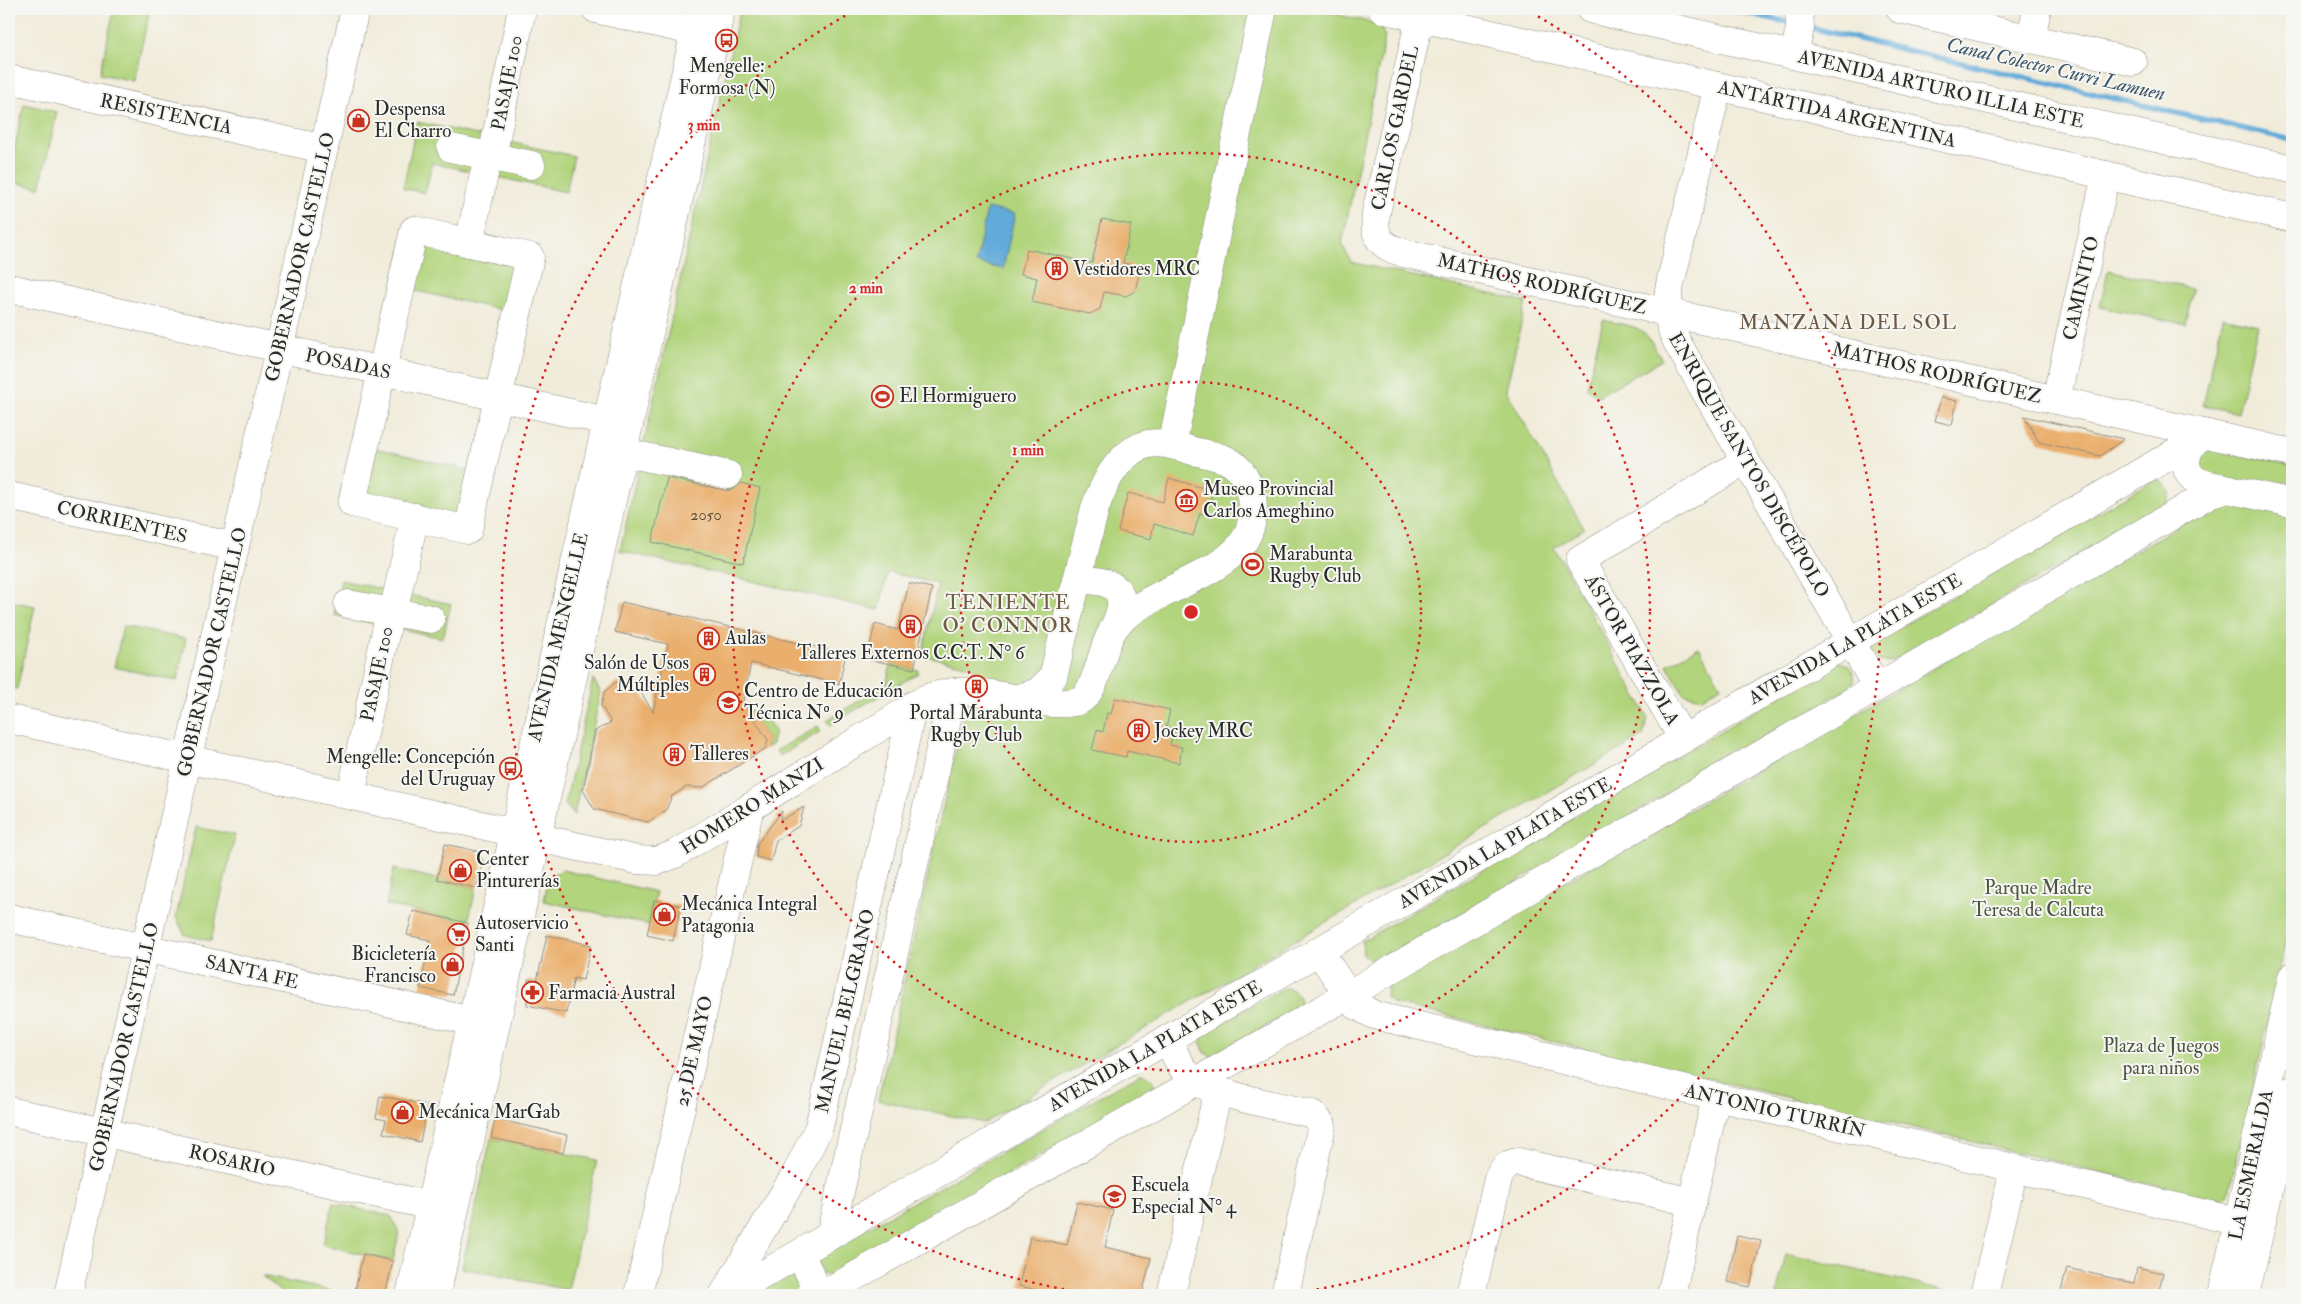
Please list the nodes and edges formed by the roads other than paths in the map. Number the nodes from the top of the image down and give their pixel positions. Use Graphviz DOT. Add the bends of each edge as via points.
graph roads {
  1 [pos="355,9"];
  2 [pos="522,9"];
  3 [pos="596,9"];
  4 [pos="721,9"];
  5 [pos="1263,9"];
  6 [pos="1382,9"];
  7 [pos="1590,9"];
  8 [pos="1799,9"];
  9 [pos="1900,9"];
  10 [pos="2037,9"];
  11 [pos="1420,17"];
  12 [pos="703,25"];
  13 [pos="2031,38"];
  14 [pos="1794,55"];
  15 [pos="2133,62"];
  16 [pos="9,79"];
  17 [pos="1718,86"];
  18 [pos="324,148"];
  19 [pos="451,148"];
  20 [pos="490,156"];
  21 [pos="531,165"];
  22 [pos="2292,169"];
  23 [pos="2106,176"];
  24 [pos="2292,218"];
  25 [pos="1378,238"];
  26 [pos="469,243"];
  27 [pos="9,288"];
  28 [pos="1667,312"];
  29 [pos="280,348"];
  30 [pos="382,371"];
  31 [pos="498,397"];
  32 [pos="2056,400"];
  33 [pos="620,433"];
  34 [pos="2201,438"];
  35 [pos="1172,445"];
  36 [pos="2292,453"];
  37 [pos="1745,461"];
  38 [pos="728,475"];
  39 [pos="2232,490"];
  40 [pos="9,496"];
  41 [pos="2292,503"];
  42 [pos="415,517"];
  43 [pos="235,547"];
  44 [pos="1077,580"];
  45 [pos="348,604"];
  46 [pos="392,612"];
  47 [pos="431,619"];
  48 [pos="1113,629"];
  49 [pos="1850,642"];
  50 [pos="1877,687"];
  51 [pos="953,692"];
  52 [pos="1019,698"];
  53 [pos="913,705"];
  54 [pos="9,719"];
  55 [pos="1683,739"];
  56 [pos="188,759"];
  57 [pos="351,796"];
  58 [pos="750,807"];
  59 [pos="526,835"];
  60 [pos="9,918"];
  61 [pos="146,948"];
  62 [pos="1319,951"];
  63 [pos="2292,977"];
  64 [pos="1346,996"];
  65 [pos="2288,1021"];
  66 [pos="484,1024"];
  67 [pos="1167,1040"];
  68 [pos="1207,1086"];
  69 [pos="2292,1090"];
  70 [pos="1716,1097"];
  71 [pos="9,1112"];
  72 [pos="2288,1129"];
  73 [pos="105,1133"];
  74 [pos="2014,1169"];
  75 [pos="1692,1202"];
  76 [pos="442,1208"];
  77 [pos="2249,1225"];
  78 [pos="830,1236"];
  79 [pos="800,1254"];
  80 [pos="68,1295"];
  81 [pos="410,1295"];
  82 [pos="436,1295"];
  83 [pos="638,1295"];
  84 [pos="723,1295"];
  85 [pos="728,1295"];
  86 [pos="812,1295"];
  87 [pos="822,1295"];
  88 [pos="1171,1295"];
  89 [pos="1285,1295"];
  90 [pos="1471,1295"];
  91 [pos="1670,1295"];
  92 [pos="1984,1295"];
  93 [pos="2222,1295"];
  94 [pos="2245,1295"];
  1 -- 18 [label="street, GOBERNADOR CASTELLO"];
  2 -- 20 [label="street, PASAJE 100"];
  3 -- 12 [label="street"];
  4 -- 12 [label="street, AVENIDA MENGELLE"];
  5 -- 35 [label="street"];
  6 -- 11 [label="street, ANTÁRTIDA ARGENTINA"];
  7 -- 14 [label="street, AVENIDA ARTURO ILLIA ESTE"];
  8 -- 14 [label="street" via="1800,28"];
  9 -- 13 [label="street"];
  10 -- 13 [label="street"];
  11 -- 17 [label="street, ANTÁRTIDA ARGENTINA"];
  11 -- 25 [label="street, CARLOS GARDEL" via="1376,213"];
  12 -- 33 [label="street, AVENIDA MENGELLE"];
  13 -- 15 [label="street"];
  14 -- 22 [label="street, AVENIDA ARTURO ILLIA ESTE"];
  16 -- 18 [label="street, RESISTENCIA"];
  17 -- 23 [label="street, ANTÁRTIDA ARGENTINA"];
  17 -- 28 [label="street, ENRIQUE SANTOS DISCÉPOLO" via="1671,280"];
  18 -- 29 [label="street, GOBERNADOR CASTELLO"];
  19 -- 20 [label="street, PASAJE 100"];
  20 -- 21 [label="street, PASAJE 100"];
  20 -- 26 [label="street"];
  23 -- 24 [label="street, ANTÁRTIDA ARGENTINA"];
  23 -- 32 [label="street, CAMINITO"];
  25 -- 28 [label="street, MATHOS RODRÍGUEZ" via="1384,245 1404,253"];
  26 -- 30 [label="street" via="414,230"];
  26 -- 31 [label="street" via="530,257"];
  27 -- 29 [label="street, POSADAS"];
  28 -- 32 [label="street, MATHOS RODRÍGUEZ"];
  28 -- 37 [label="street, ENRIQUE SANTOS DISCÉPOLO" via="1679,346"];
  29 -- 30 [label="street, POSADAS"];
  29 -- 43 [label="street, GOBERNADOR CASTELLO"];
  30 -- 31 [label="street, POSADAS"];
  30 -- 42 [label="street" via="352,503"];
  31 -- 33 [label="street, POSADAS"];
  31 -- 42 [label="street" via="468,530"];
  32 -- 34 [label="street, MATHOS RODRÍGUEZ"];
  33 -- 38 [label="street, POSADAS"];
  33 -- 59 [label="street, AVENIDA MENGELLE"];
  34 -- 36 [label="street"];
  34 -- 39 [label="street" via="2190,447 2186,467 2192,477 2202,483"];
  34 -- 49 [label="street, AVENIDA LA PLATA ESTE"];
  35 -- 44 [label="street" via="1148,444 1138,448 1113,470 1095,508"];
  35 -- 48 [label="street" via="1221,458 1241,472 1252,496 1252,522 1248,535 1231,555 1138,606"];
  37 -- 49 [label="street, ENRIQUE SANTOS DISCÉPOLO"];
  37 -- 55 [label="street, ÁSTOR PIAZZOLA" via="1580,560"];
  39 -- 41 [label="street"];
  39 -- 50 [label="street" via="2222,489 2210,494"];
  40 -- 43 [label="street, CORRIENTES"];
  42 -- 46 [label="street"];
  43 -- 56 [label="street, GOBERNADOR CASTELLO"];
  44 -- 48 [label="street" via="1102,580 1118,590 1122,608"];
  44 -- 52 [label="street" via="1053,677 1038,692"];
  45 -- 46 [label="street, PASAJE 100"];
  46 -- 47 [label="street, PASAJE 100"];
  46 -- 57 [label="street, PASAJE 100"];
  48 -- 52 [label="street" via="1092,687 1080,700 1059,703"];
  49 -- 50 [label="street, ENRIQUE SANTOS DISCÉPOLO"];
  49 -- 55 [label="street, AVENIDA LA PLATA ESTE"];
  50 -- 64 [label="street"];
  51 -- 52 [label="street, HOMERO MANZI"];
  51 -- 53 [label="street, HOMERO MANZI"];
  51 -- 78 [label="street, MANUEL BELGRANO"];
  53 -- 58 [label="street, HOMERO MANZI"];
  53 -- 84 [label="street, MANUEL BELGRANO" via="819,1127 801,1165"];
  54 -- 56 [label="street, HOMERO MANZI"];
  55 -- 62 [label="street, AVENIDA LA PLATA ESTE"];
  56 -- 57 [label="street, HOMERO MANZI"];
  56 -- 61 [label="street, GOBERNADOR CASTELLO"];
  57 -- 59 [label="street, HOMERO MANZI"];
  58 -- 59 [label="street, HOMERO MANZI" via="675,854 657,861 637,860"];
  58 -- 83 [label="street, 25 DE MAYO"];
  59 -- 66 [label="street, AVENIDA MENGELLE"];
  60 -- 61 [label="street, SANTA FE"];
  61 -- 66 [label="street, SANTA FE"];
  61 -- 73 [label="street, GOBERNADOR CASTELLO"];
  62 -- 64 [label="street, ANTONIO TURRÍN"];
  62 -- 67 [label="street, AVENIDA LA PLATA ESTE"];
  63 -- 65 [label="street, LA ESMERALDA"];
  64 -- 68 [label="street"];
  64 -- 70 [label="street, ANTONIO TURRÍN" via="1374,1015"];
  65 -- 77 [label="street, LA ESMERALDA"];
  66 -- 76 [label="street, AVENIDA MENGELLE"];
  67 -- 68 [label="street" via="1183,1069"];
  67 -- 78 [label="street, AVENIDA LA PLATA ESTE"];
  68 -- 87 [label="street"];
  68 -- 88 [label="street"];
  68 -- 89 [label="street" via="1313,1114 1322,1125"];
  69 -- 72 [label="street, LA ESMERALDA"];
  70 -- 74 [label="street, ANTONIO TURRÍN"];
  70 -- 75 [label="street"];
  71 -- 73 [label="street, ROSARIO"];
  72 -- 77 [label="street, LA ESMERALDA"];
  73 -- 76 [label="street, ROSARIO"];
  73 -- 80 [label="street, GOBERNADOR CASTELLO"];
  74 -- 77 [label="street, ANTONIO TURRÍN"];
  74 -- 92 [label="street"];
  75 -- 90 [label="street" via="1518,1162 1509,1163 1498,1179"];
  75 -- 91 [label="street"];
  76 -- 81 [label="street, AVENIDA MENGELLE"];
  76 -- 82 [label="street, AVENIDA MENGELLE"];
  77 -- 93 [label="street, LA ESMERALDA"];
  77 -- 94 [label="street, LA ESMERALDA"];
  78 -- 79 [label="street, AVENIDA LA PLATA ESTE"];
  79 -- 85 [label="street, AVENIDA LA PLATA ESTE"];
  79 -- 86 [label="street" via="813,1281"];
}
